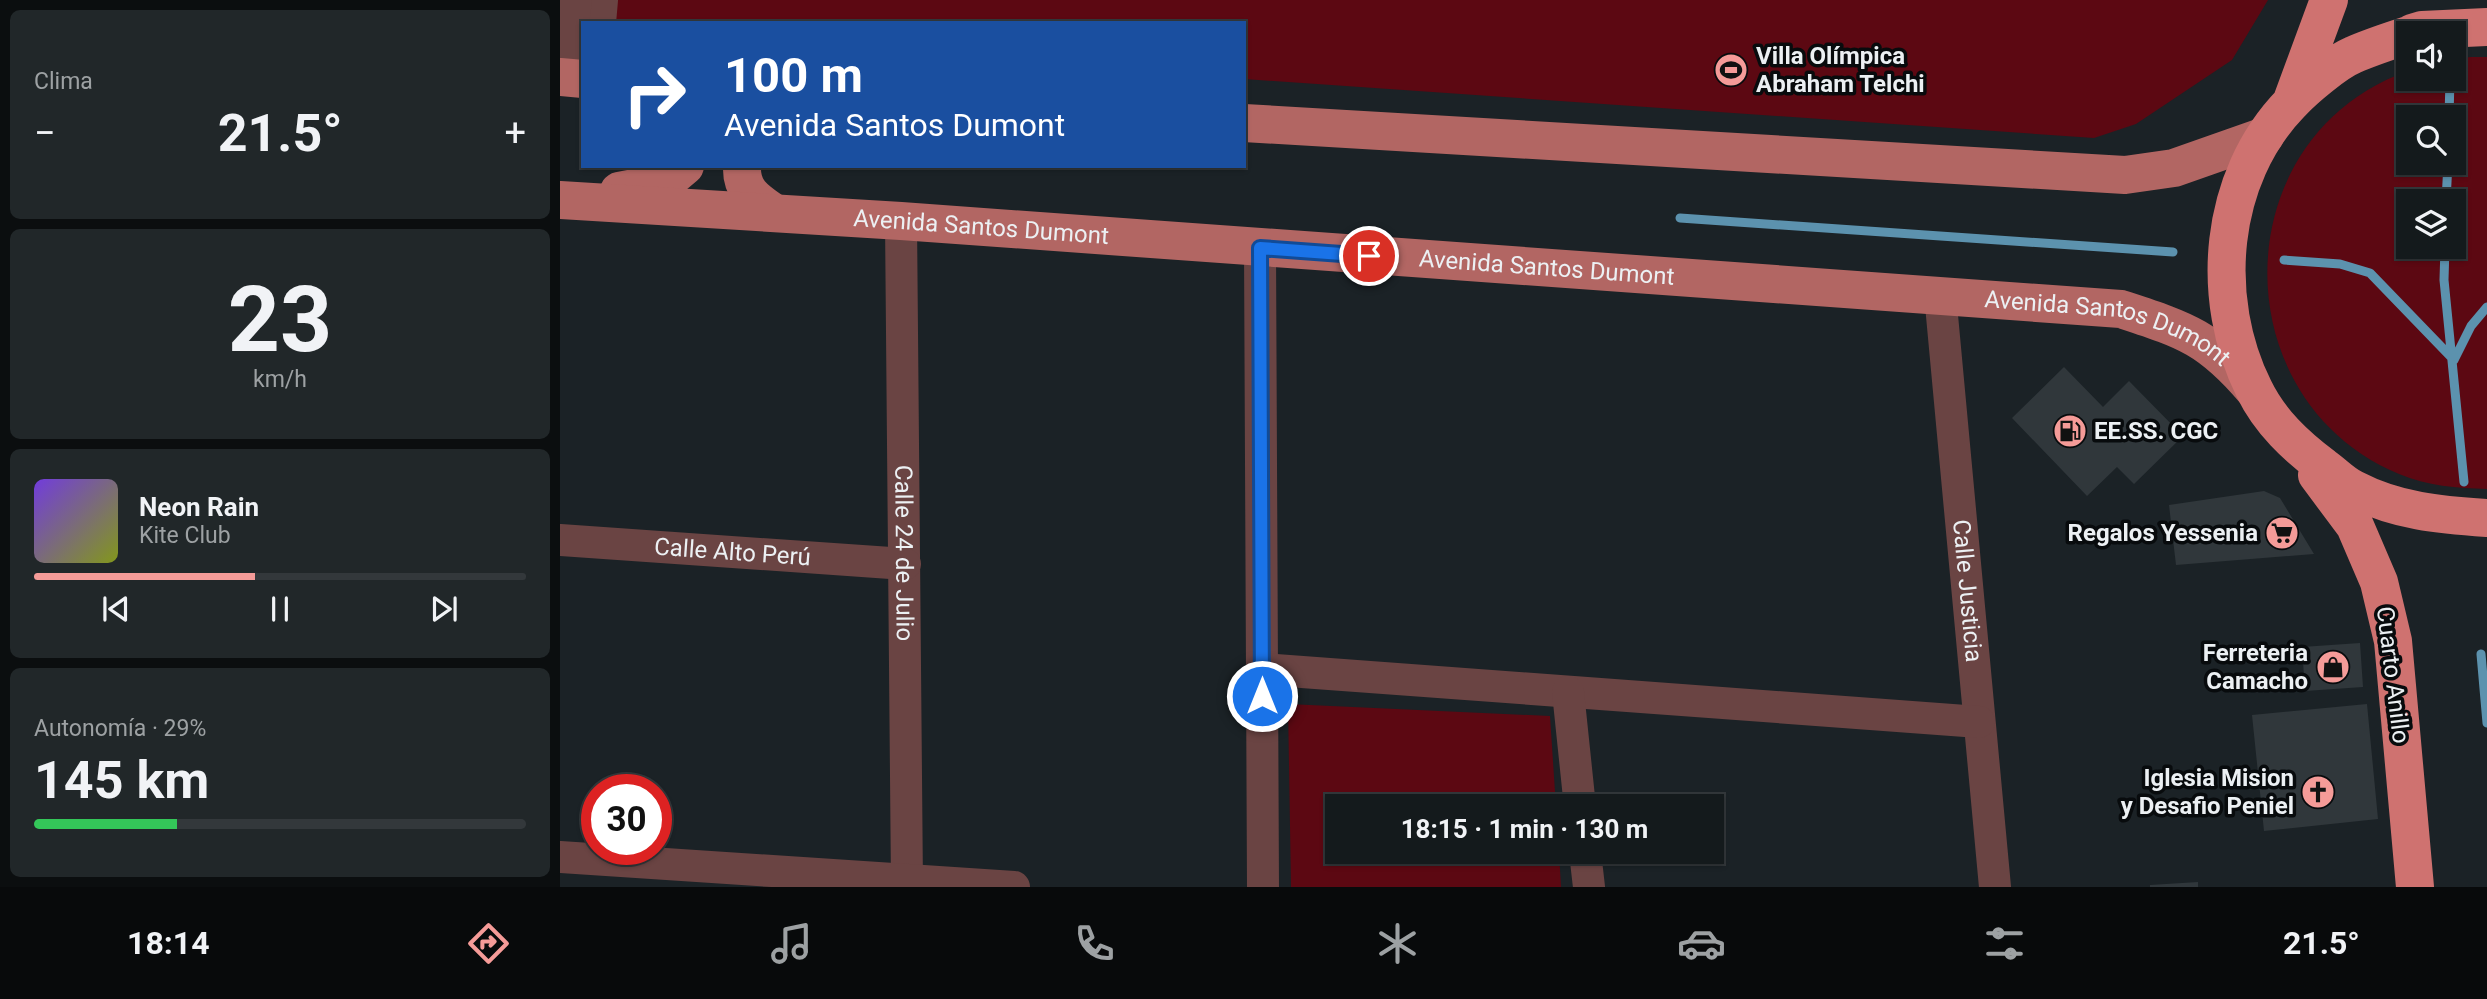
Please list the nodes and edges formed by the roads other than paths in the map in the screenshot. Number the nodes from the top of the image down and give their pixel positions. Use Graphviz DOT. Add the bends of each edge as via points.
graph roads {
  1 [pos="576,0"];
  2 [pos="602,0"];
  3 [pos="2329,0"];
  4 [pos="600,21"];
  5 [pos="2487,27"];
  6 [pos="2466,28"];
  7 [pos="2396,39"];
  8 [pos="570,78"];
  9 [pos="2291,103"];
  10 [pos="1246,123"];
  11 [pos="2264,136"];
  12 [pos="683,168"];
  13 [pos="742,168"];
  14 [pos="563,201"];
  15 [pos="773,212"];
  16 [pos="901,220"];
  17 [pos="1260,248"];
  18 [pos="1940,294"];
  19 [pos="2254,390"];
  20 [pos="2295,445"];
  21 [pos="2487,517"];
  22 [pos="560,540"];
  23 [pos="905,564"];
  24 [pos="1262,669"];
  25 [pos="1568,692"];
  26 [pos="1979,722"];
  27 [pos="1579,794"];
  28 [pos="560,857"];
  29 [pos="1586,864"];
  30 [pos="907,884"];
  31 [pos="1014,887"];
  32 [pos="1263,887"];
  33 [pos="1589,887"];
  34 [pos="1995,887"];
  35 [pos="2416,887"];
  1 -- 8 [label="street"];
  2 -- 4 [label="street"];
  3 -- 9 [label="highway"];
  5 -- 6 [label="highway"];
  7 -- 9 [label="highway" via="2351,56"];
  9 -- 11 [label="highway"];
  10 -- 11 [label="main road" via="2125,176 2174,168"];
  11 -- 19 [label="highway" via="2236,196 2225,261 2231,327"];
  12 -- 14 [label="main road" via="666,182"];
  13 -- 15 [label="main road" via="741,181 752,198"];
  14 -- 15 [label="main road, Avenida Santos Dumont"];
  15 -- 16 [label="main road, Avenida Santos Dumont"];
  16 -- 17 [label="main road, Avenida Santos Dumont"];
  16 -- 23 [label="street, Calle 24 de Julio"];
  17 -- 18 [label="main road, Avenida Santos Dumont"];
  17 -- 24 [label="street"];
  18 -- 19 [label="main road, Avenida Santos Dumont" via="2121,309 2186,330 2227,358"];
  18 -- 26 [label="street, Calle Justicia"];
  19 -- 20 [label="highway"];
  20 -- 21 [label="highway" via="2353,489 2421,514"];
  20 -- 35 [label="highway, Cuarto Anillo" via="2355,526 2379,582 2393,641"];
  22 -- 23 [label="street, Calle Alto Perú"];
  23 -- 30 [label="street, Calle 24 de Julio"];
  24 -- 25 [label="street"];
  24 -- 32 [label="street"];
  25 -- 26 [label="street"];
  25 -- 27 [label="street"];
  26 -- 34 [label="street, Calle Justicia"];
  28 -- 30 [label="street"];
  29 -- 33 [label="street"];
  30 -- 31 [label="street"];
}
